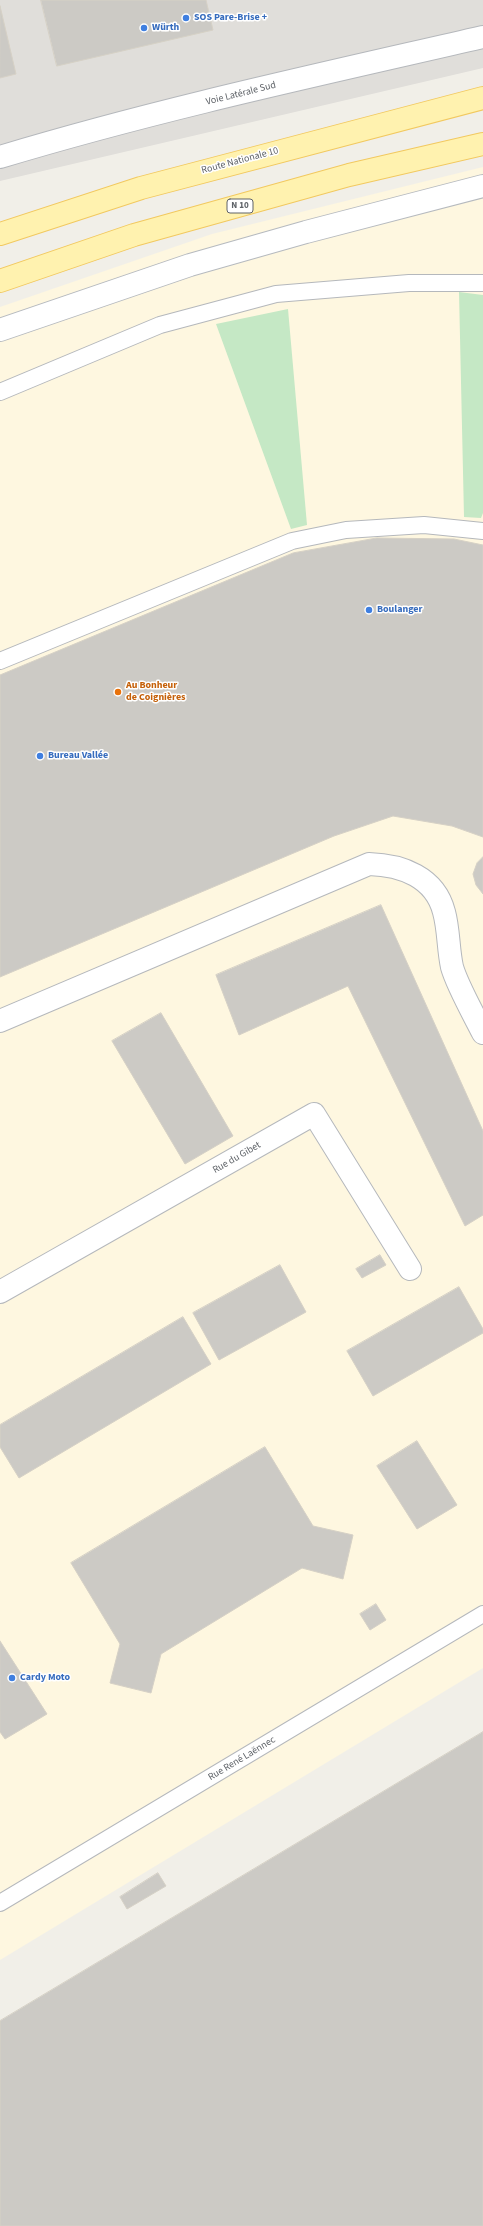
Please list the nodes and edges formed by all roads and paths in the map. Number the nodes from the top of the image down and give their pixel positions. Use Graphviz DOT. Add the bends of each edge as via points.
graph roads {
  1 [pos="483,37"];
  2 [pos="483,98"];
  3 [pos="483,144"];
  4 [pos="0,157"];
  5 [pos="483,186"];
  6 [pos="0,234"];
  7 [pos="0,281"];
  8 [pos="483,283"];
  9 [pos="0,330"];
  10 [pos="0,392"];
  11 [pos="483,532"];
  12 [pos="0,661"];
  13 [pos="0,1021"];
  14 [pos="483,1033"];
  15 [pos="410,1269"];
  16 [pos="0,1292"];
  17 [pos="483,1614"];
  18 [pos="0,1903"];
  1 -- 4 [label="street, Voie Latérale Sud" via="258,89 52,141"];
  2 -- 6 [label="main road, Route Nationale 10" via="141,188"];
  3 -- 7 [label="main road, N 10" via="349,176 134,235"];
  5 -- 9 [label="street" via="190,265"];
  8 -- 10 [label="lane" via="409,283 276,294 160,325"];
  11 -- 12 [label="lane" via="424,525 346,530 292,541"];
  13 -- 14 [label="street" via="369,864 389,865 416,874 435,890 444,912 452,968"];
  15 -- 16 [label="street, Rue du Gibet" via="314,1114"];
  17 -- 18 [label="lane, Rue René Laënnec"];
}
